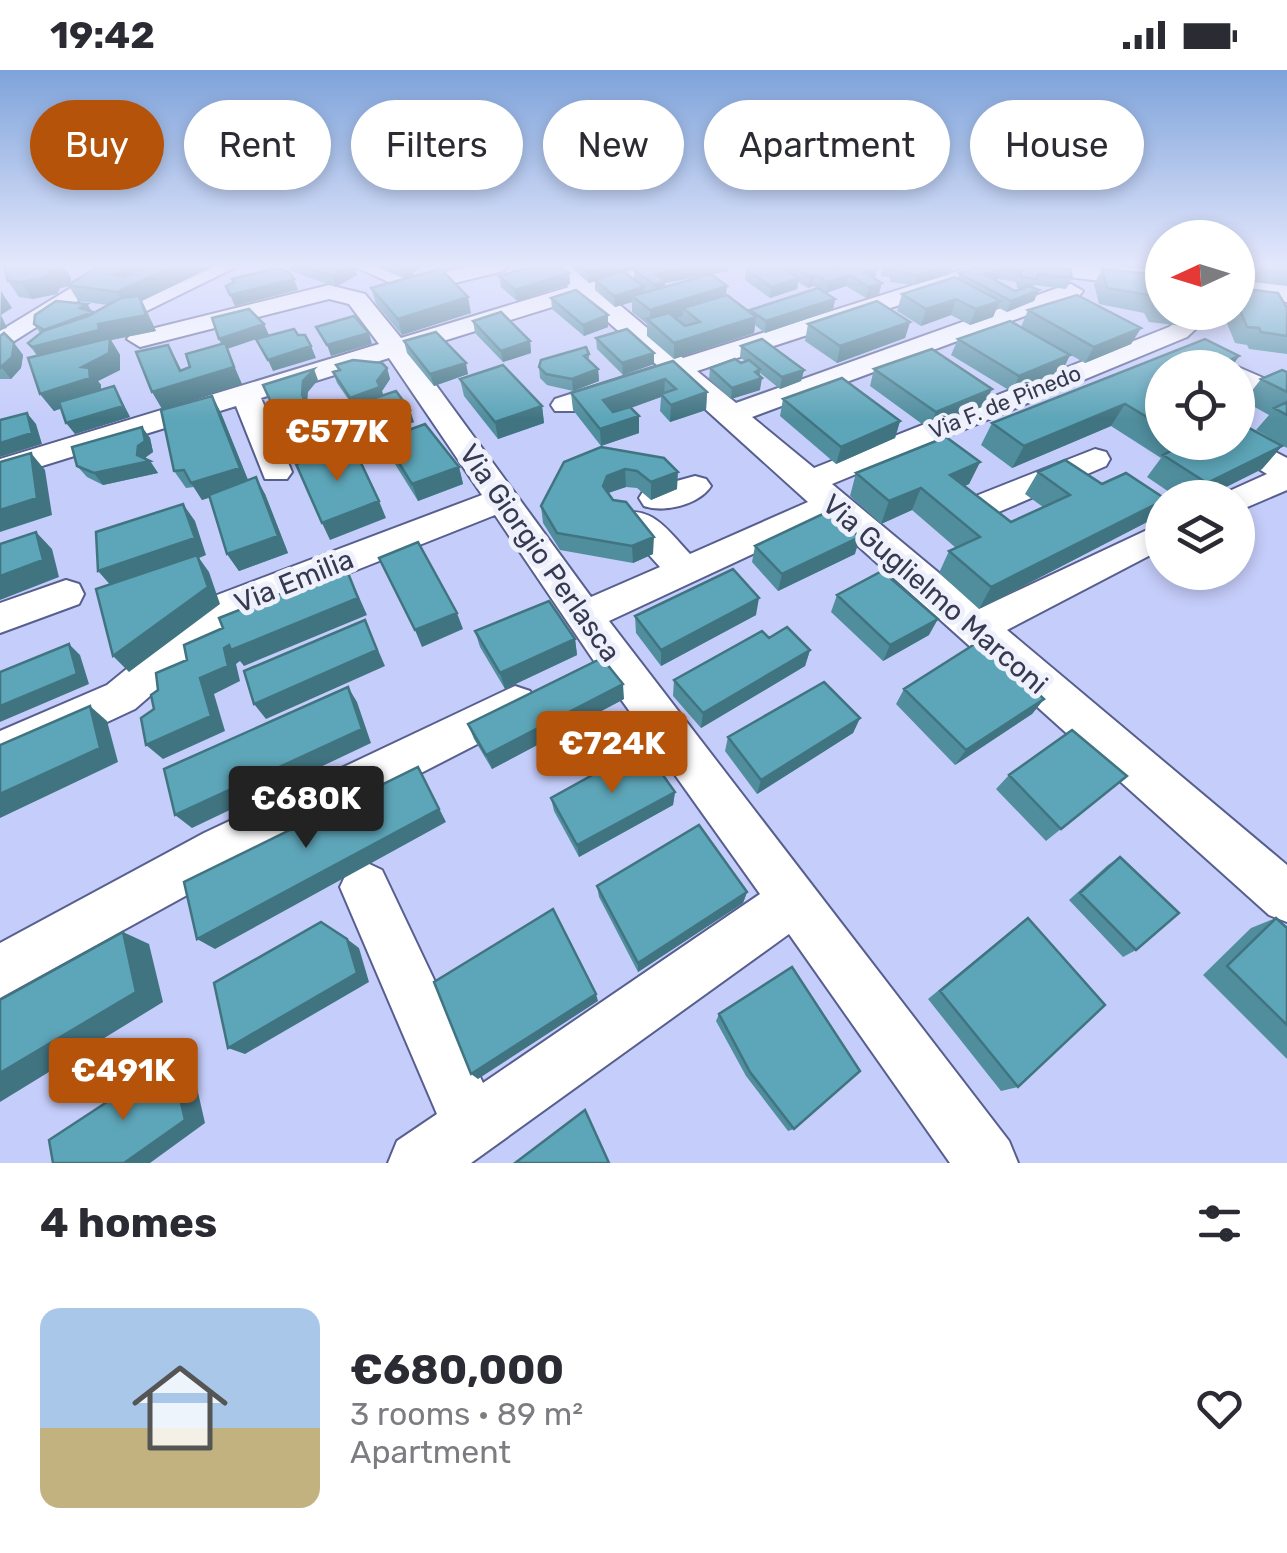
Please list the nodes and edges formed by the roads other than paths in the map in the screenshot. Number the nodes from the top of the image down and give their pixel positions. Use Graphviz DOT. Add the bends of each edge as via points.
graph roads {
  1 [pos="40,317"];
  2 [pos="117,317"];
  3 [pos="228,317"];
  4 [pos="372,317"];
  5 [pos="493,317"];
  6 [pos="620,317"];
  7 [pos="837,317"];
  8 [pos="999,317"];
  9 [pos="1181,330"];
  10 [pos="78,335"];
  11 [pos="140,339"];
  12 [pos="0,342"];
  13 [pos="396,347"];
  14 [pos="678,368"];
  15 [pos="244,393"];
  16 [pos="565,405"];
  17 [pos="732,414"];
  18 [pos="1255,454"];
  19 [pos="0,469"];
  20 [pos="276,472"];
  21 [pos="1287,474"];
  22 [pos="1116,485"];
  23 [pos="694,486"];
  24 [pos="1255,491"];
  25 [pos="818,494"];
  26 [pos="655,498"];
  27 [pos="502,500"];
  28 [pos="975,508"];
  29 [pos="629,522"];
  30 [pos="1145,527"];
  31 [pos="684,570"];
  32 [pos="66,594"];
  33 [pos="585,616"];
  34 [pos="0,618"];
  35 [pos="976,628"];
  36 [pos="582,671"];
  37 [pos="0,752"];
  38 [pos="365,888"];
  39 [pos="1287,897"];
  40 [pos="795,900"];
  41 [pos="0,972"];
  42 [pos="470,1124"];
  43 [pos="419,1163"];
  44 [pos="988,1163"];
  1 -- 12 [label="street"];
  2 -- 10 [label="street"];
  3 -- 11 [label="street"];
  4 -- 13 [label="street, Via Giorgio Perlasca"];
  5 -- 13 [label="street"];
  6 -- 14 [label="street, Via Guglielmo Marconi"];
  7 -- 14 [label="street"];
  8 -- 17 [label="street"];
  9 -- 25 [label="street, Via F. de Pinedo"];
  13 -- 15 [label="street"];
  13 -- 27 [label="street, Via Giorgio Perlasca"];
  14 -- 16 [label="street"];
  14 -- 17 [label="street, Via Guglielmo Marconi"];
  15 -- 19 [label="street"];
  15 -- 20 [label="street"];
  17 -- 25 [label="street, Via Guglielmo Marconi"];
  18 -- 21 [label="street"];
  21 -- 24 [label="street"];
  22 -- 28 [label="street" via="1090,462"];
  23 -- 26 [label="street"];
  25 -- 31 [label="street"];
  25 -- 35 [label="street, Via Guglielmo Marconi"];
  27 -- 33 [label="street, Via Giorgio Perlasca"];
  27 -- 37 [label="street, Via Emilia" via="230,605 121,697"];
  29 -- 31 [label="street" via="639,522"];
  30 -- 35 [label="street"];
  31 -- 33 [label="street"];
  32 -- 34 [label="street"];
  33 -- 36 [label="street, Via Giorgio Perlasca"];
  35 -- 39 [label="street, Via Guglielmo Marconi"];
  36 -- 40 [label="street, Via Giorgio Perlasca"];
  36 -- 41 [label="street" via="221,850"];
  38 -- 42 [label="street"];
  40 -- 42 [label="street"];
  40 -- 44 [label="street, Via Giorgio Perlasca"];
  42 -- 43 [label="street"];
}
